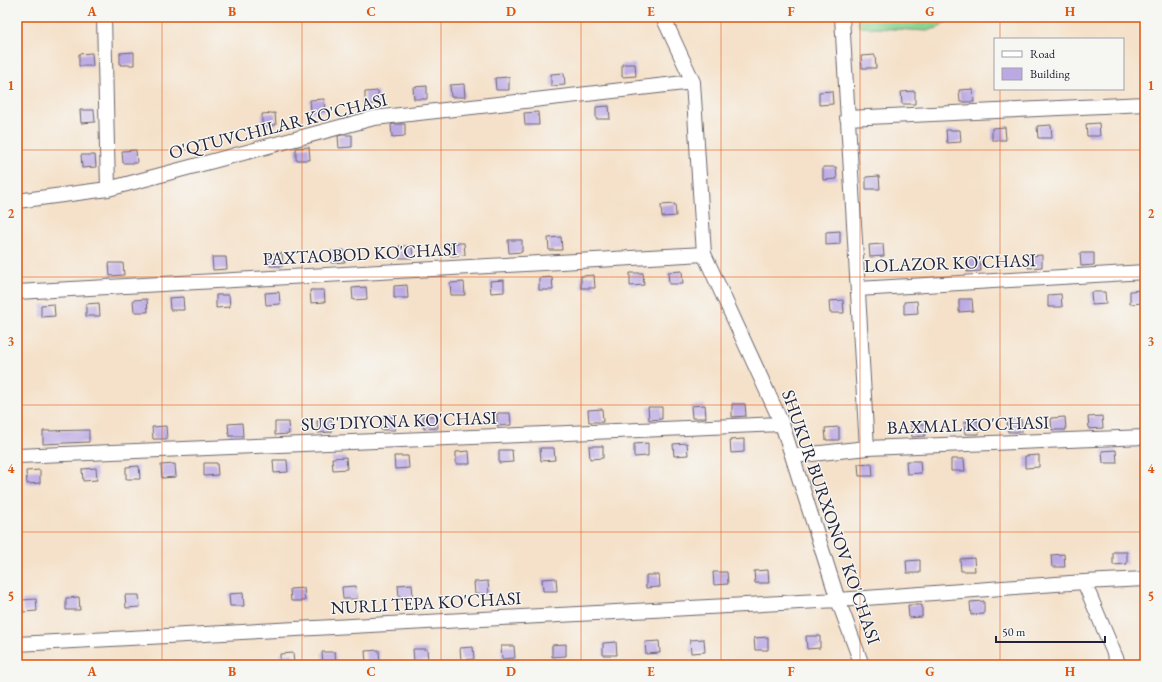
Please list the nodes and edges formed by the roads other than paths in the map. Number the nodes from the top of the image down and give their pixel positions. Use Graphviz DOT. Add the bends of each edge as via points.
graph roads {
  1 [pos="104,17"];
  2 [pos="663,17"];
  3 [pos="842,17"];
  4 [pos="693,82"];
  5 [pos="1145,104"];
  6 [pos="847,118"];
  7 [pos="108,189"];
  8 [pos="17,201"];
  9 [pos="704,254"];
  10 [pos="1145,272"];
  11 [pos="858,289"];
  12 [pos="17,292"];
  13 [pos="782,424"];
  14 [pos="1145,437"];
  15 [pos="868,448"];
  16 [pos="17,456"];
  17 [pos="793,456"];
  18 [pos="1145,579"];
  19 [pos="1084,582"];
  20 [pos="838,600"];
  21 [pos="17,644"];
  22 [pos="862,665"];
  23 [pos="1119,665"];
  1 -- 7 [label="street"];
  2 -- 4 [label="street, SHUKUR BURXONOV KO'CHASI"];
  3 -- 6 [label="street, LOLAZOR KO'CHASI"];
  4 -- 7 [label="street, O'QTUVCHILAR KO'CHASI" via="374,118"];
  4 -- 9 [label="street, SHUKUR BURXONOV KO'CHASI"];
  5 -- 6 [label="street"];
  6 -- 11 [label="street, LOLAZOR KO'CHASI"];
  7 -- 8 [label="street, O'QTUVCHILAR KO'CHASI"];
  9 -- 12 [label="street, PAXTAOBOD KO'CHASI"];
  9 -- 13 [label="street, SHUKUR BURXONOV KO'CHASI"];
  10 -- 11 [label="street, LOLAZOR KO'CHASI"];
  11 -- 15 [label="street"];
  13 -- 16 [label="street, SUG'DIYONA KO'CHASI"];
  13 -- 17 [label="street, SHUKUR BURXONOV KO'CHASI"];
  14 -- 15 [label="street, BAXMAL KO'CHASI"];
  15 -- 17 [label="street, BAXMAL KO'CHASI"];
  17 -- 20 [label="street, SHUKUR BURXONOV KO'CHASI"];
  18 -- 19 [label="street, NURLI TEPA KO'CHASI"];
  19 -- 20 [label="street, NURLI TEPA KO'CHASI"];
  19 -- 23 [label="street"];
  20 -- 21 [label="street, NURLI TEPA KO'CHASI"];
  20 -- 22 [label="street, SHUKUR BURXONOV KO'CHASI"];
}
